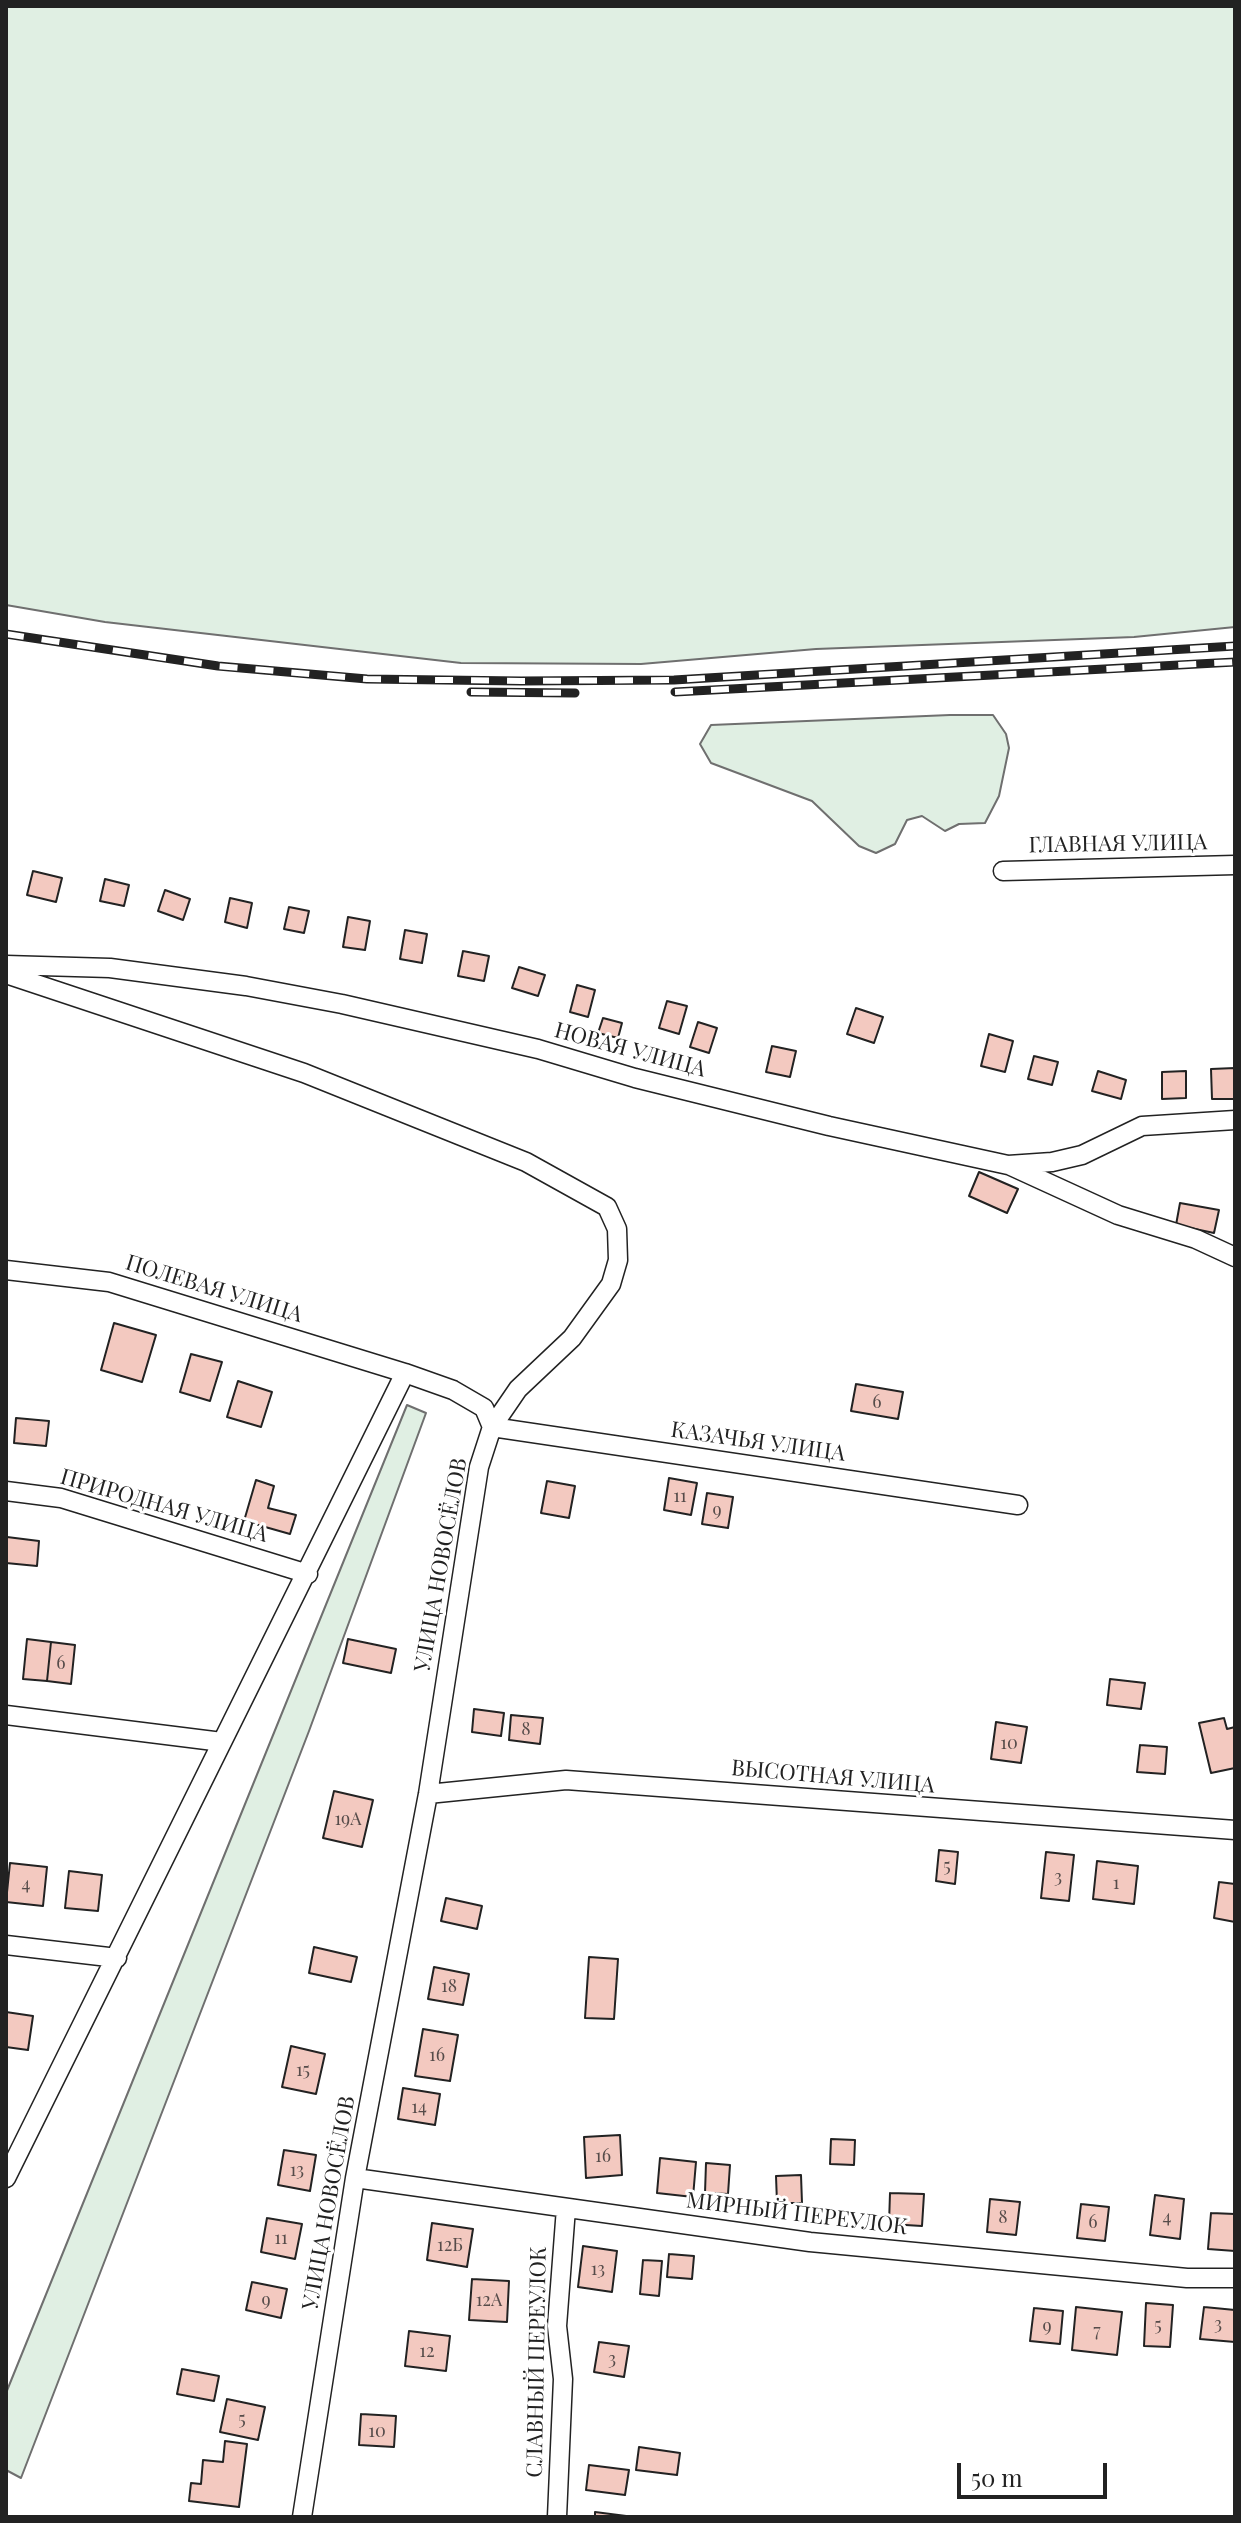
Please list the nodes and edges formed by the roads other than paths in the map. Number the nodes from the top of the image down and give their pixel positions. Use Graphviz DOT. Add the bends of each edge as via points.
graph roads {
  1 [pos="1235,865"];
  2 [pos="1003,871"];
  3 [pos="6,965"];
  4 [pos="6,974"];
  5 [pos="1235,1120"];
  6 [pos="1008,1165"];
  7 [pos="1235,1257"];
  8 [pos="6,1270"];
  9 [pos="405,1373"];
  10 [pos="492,1427"];
  11 [pos="6,1491"];
  12 [pos="1018,1505"];
  13 [pos="308,1574"];
  14 [pos="6,1715"];
  15 [pos="222,1742"];
  16 [pos="428,1794"];
  17 [pos="1235,1830"];
  18 [pos="6,1945"];
  19 [pos="117,1958"];
  20 [pos="7,2173"];
  21 [pos="355,2178"];
  22 [pos="566,2208"];
  23 [pos="1235,2278"];
  24 [pos="302,2517"];
  25 [pos="557,2517"];
  1 -- 2 [label="street, ГЛАВНАЯ УЛИЦА"];
  3 -- 6 [label="street, НОВАЯ УЛИЦА" via="110,968 342,1004"];
  4 -- 10 [label="street, УЛИЦА НОВОСЁЛОВ" via="304,1073 526,1162 607,1207 618,1245 611,1284 572,1338 518,1389"];
  5 -- 6 [label="street, НОВАЯ УЛИЦА" via="1142,1126 1082,1155"];
  6 -- 7 [label="street" via="1118,1215"];
  8 -- 9 [label="street, ПОЛЕВАЯ УЛИЦА" via="109,1282"];
  9 -- 10 [label="street, ПОЛЕВАЯ УЛИЦА" via="484,1408"];
  9 -- 13 [label="street"];
  10 -- 12 [label="street, КАЗАЧЬЯ УЛИЦА"];
  10 -- 16 [label="street, УЛИЦА НОВОСЁЛОВ" via="471,1507"];
  11 -- 13 [label="street, ПРИРОДНАЯ УЛИЦА" via="61,1498"];
  13 -- 15 [label="street"];
  14 -- 15 [label="street"];
  15 -- 19 [label="street"];
  16 -- 17 [label="street, ВЫСОТНАЯ УЛИЦА" via="566,1780"];
  16 -- 21 [label="street, УЛИЦА НОВОСЁЛОВ"];
  18 -- 19 [label="street"];
  19 -- 20 [label="street"];
  21 -- 22 [label="street, МИРНЫЙ ПЕРЕУЛОК"];
  21 -- 24 [label="street, УЛИЦА НОВОСЁЛОВ"];
  22 -- 23 [label="street, МИРНЫЙ ПЕРЕУЛОК" via="887,2251"];
  22 -- 25 [label="street, СЛАВНЫЙ ПЕРЕУЛОК" via="557,2326 563,2379"];
}
